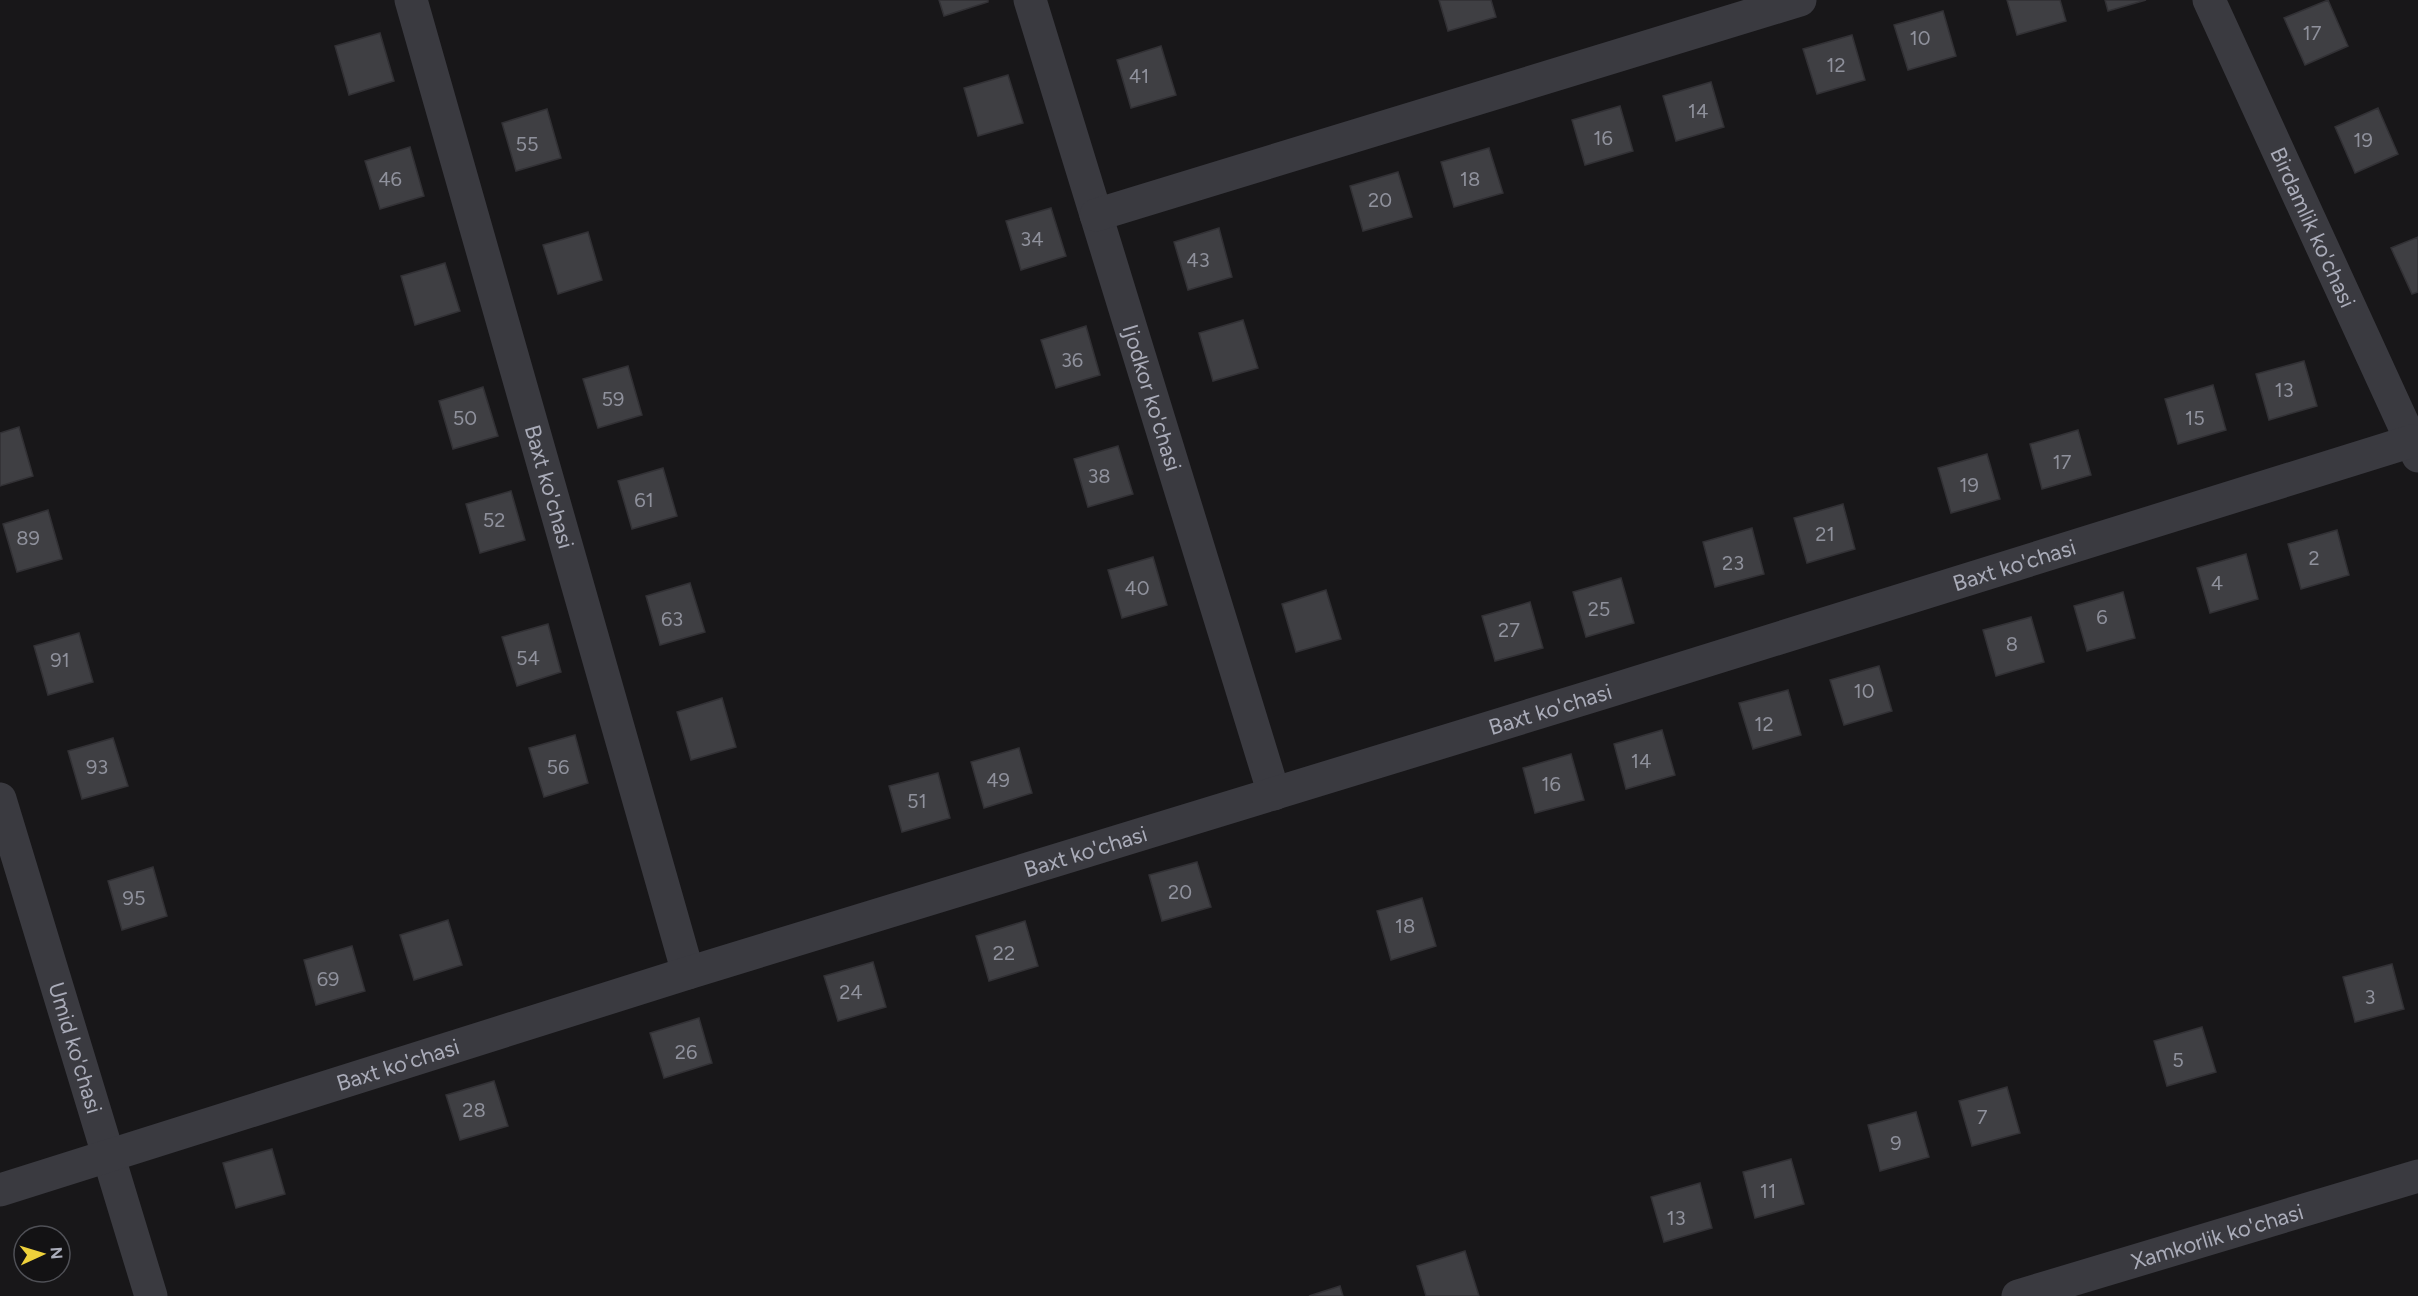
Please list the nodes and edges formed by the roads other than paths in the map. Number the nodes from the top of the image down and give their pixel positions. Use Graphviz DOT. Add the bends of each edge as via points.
graph roads {
  1 [pos="411,0"];
  2 [pos="1030,0"];
  3 [pos="1800,0"];
  4 [pos="2209,0"];
  5 [pos="1096,215"];
  6 [pos="2415,449"];
  7 [pos="1274,794"];
  8 [pos="0,800"];
  9 [pos="688,973"];
  10 [pos="108,1156"];
  11 [pos="2418,1176"];
  12 [pos="0,1190"];
  13 [pos="2073,1288"];
  14 [pos="151,1296"];
  15 [pos="2018,1296"];
  1 -- 9 [label="street, Baxt ko'chasi"];
  2 -- 5 [label="street, Ijodkor ko'chasi"];
  3 -- 5 [label="street"];
  4 -- 6 [label="street, Birdamlik ko'chasi"];
  5 -- 7 [label="street, Ijodkor ko'chasi"];
  6 -- 7 [label="street, Baxt ko'chasi"];
  7 -- 9 [label="street, Baxt ko'chasi"];
  8 -- 10 [label="street, Umid ko'chasi"];
  9 -- 10 [label="street, Baxt ko'chasi"];
  10 -- 12 [label="street, Baxt ko'chasi"];
  10 -- 14 [label="street, Umid ko'chasi"];
  11 -- 13 [label="street, Xamkorlik ko'chasi"];
  13 -- 15 [label="street, Xamkorlik ko'chasi"];
}
